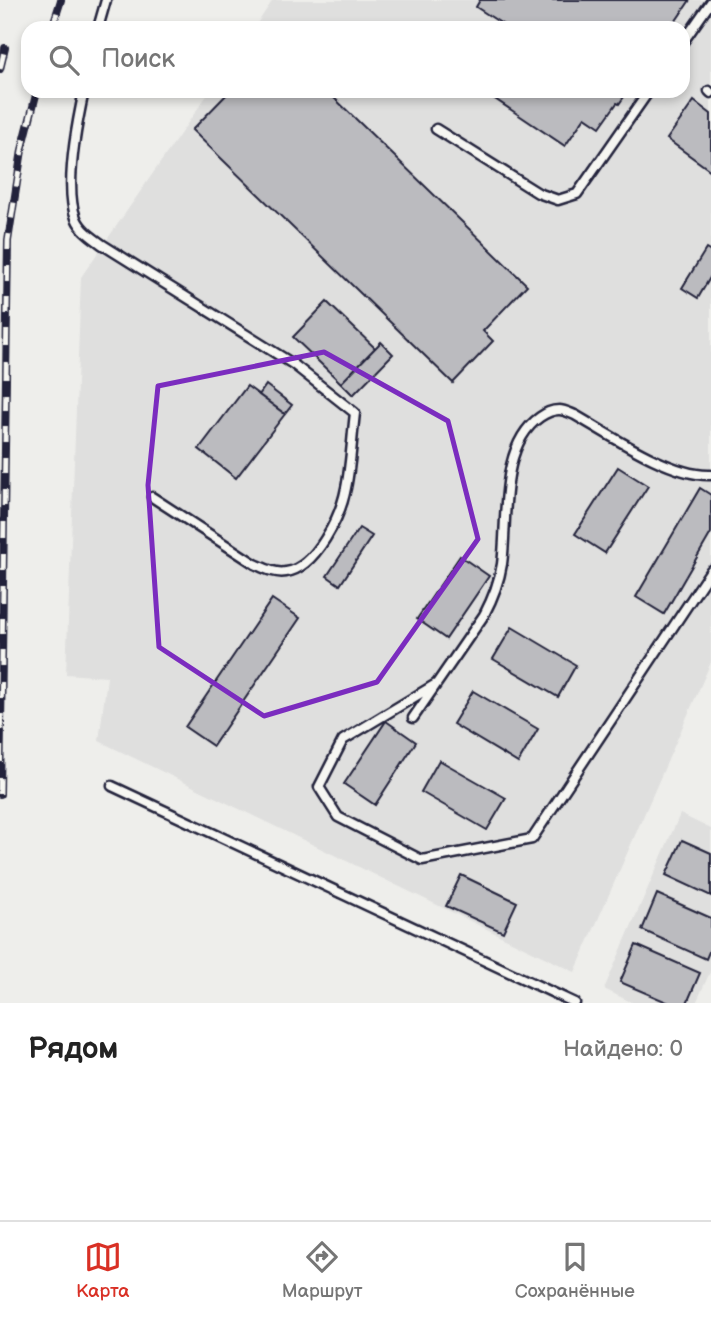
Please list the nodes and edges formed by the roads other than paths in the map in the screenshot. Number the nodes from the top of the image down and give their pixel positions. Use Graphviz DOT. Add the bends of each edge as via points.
graph roads {
  1 [pos="106,0"];
  2 [pos="711,2"];
  3 [pos="100,21"];
  4 [pos="690,32"];
  5 [pos="82,98"];
  6 [pos="644,98"];
  7 [pos="436,129"];
  8 [pos="711,475"];
  9 [pos="152,497"];
  10 [pos="711,570"];
  11 [pos="436,684"];
  12 [pos="413,718"];
  13 [pos="112,786"];
  14 [pos="575,1003"];
  1 -- 3 [label="lane"];
  2 -- 4 [label="lane"];
  5 -- 9 [label="lane" via="72,163 72,201 76,219 86,232 293,364 355,413 346,489 335,520 311,558 286,572 255,564"];
  6 -- 7 [label="lane" via="577,194 558,200 538,193"];
  8 -- 11 [label="lane" via="662,464 560,410 548,411 532,422 515,454 508,481 502,560 493,598"];
  10 -- 11 [label="lane" via="532,839 422,860 338,817 319,787 343,740"];
  11 -- 12 [label="lane"];
  13 -- 14 [label="lane"];
}
